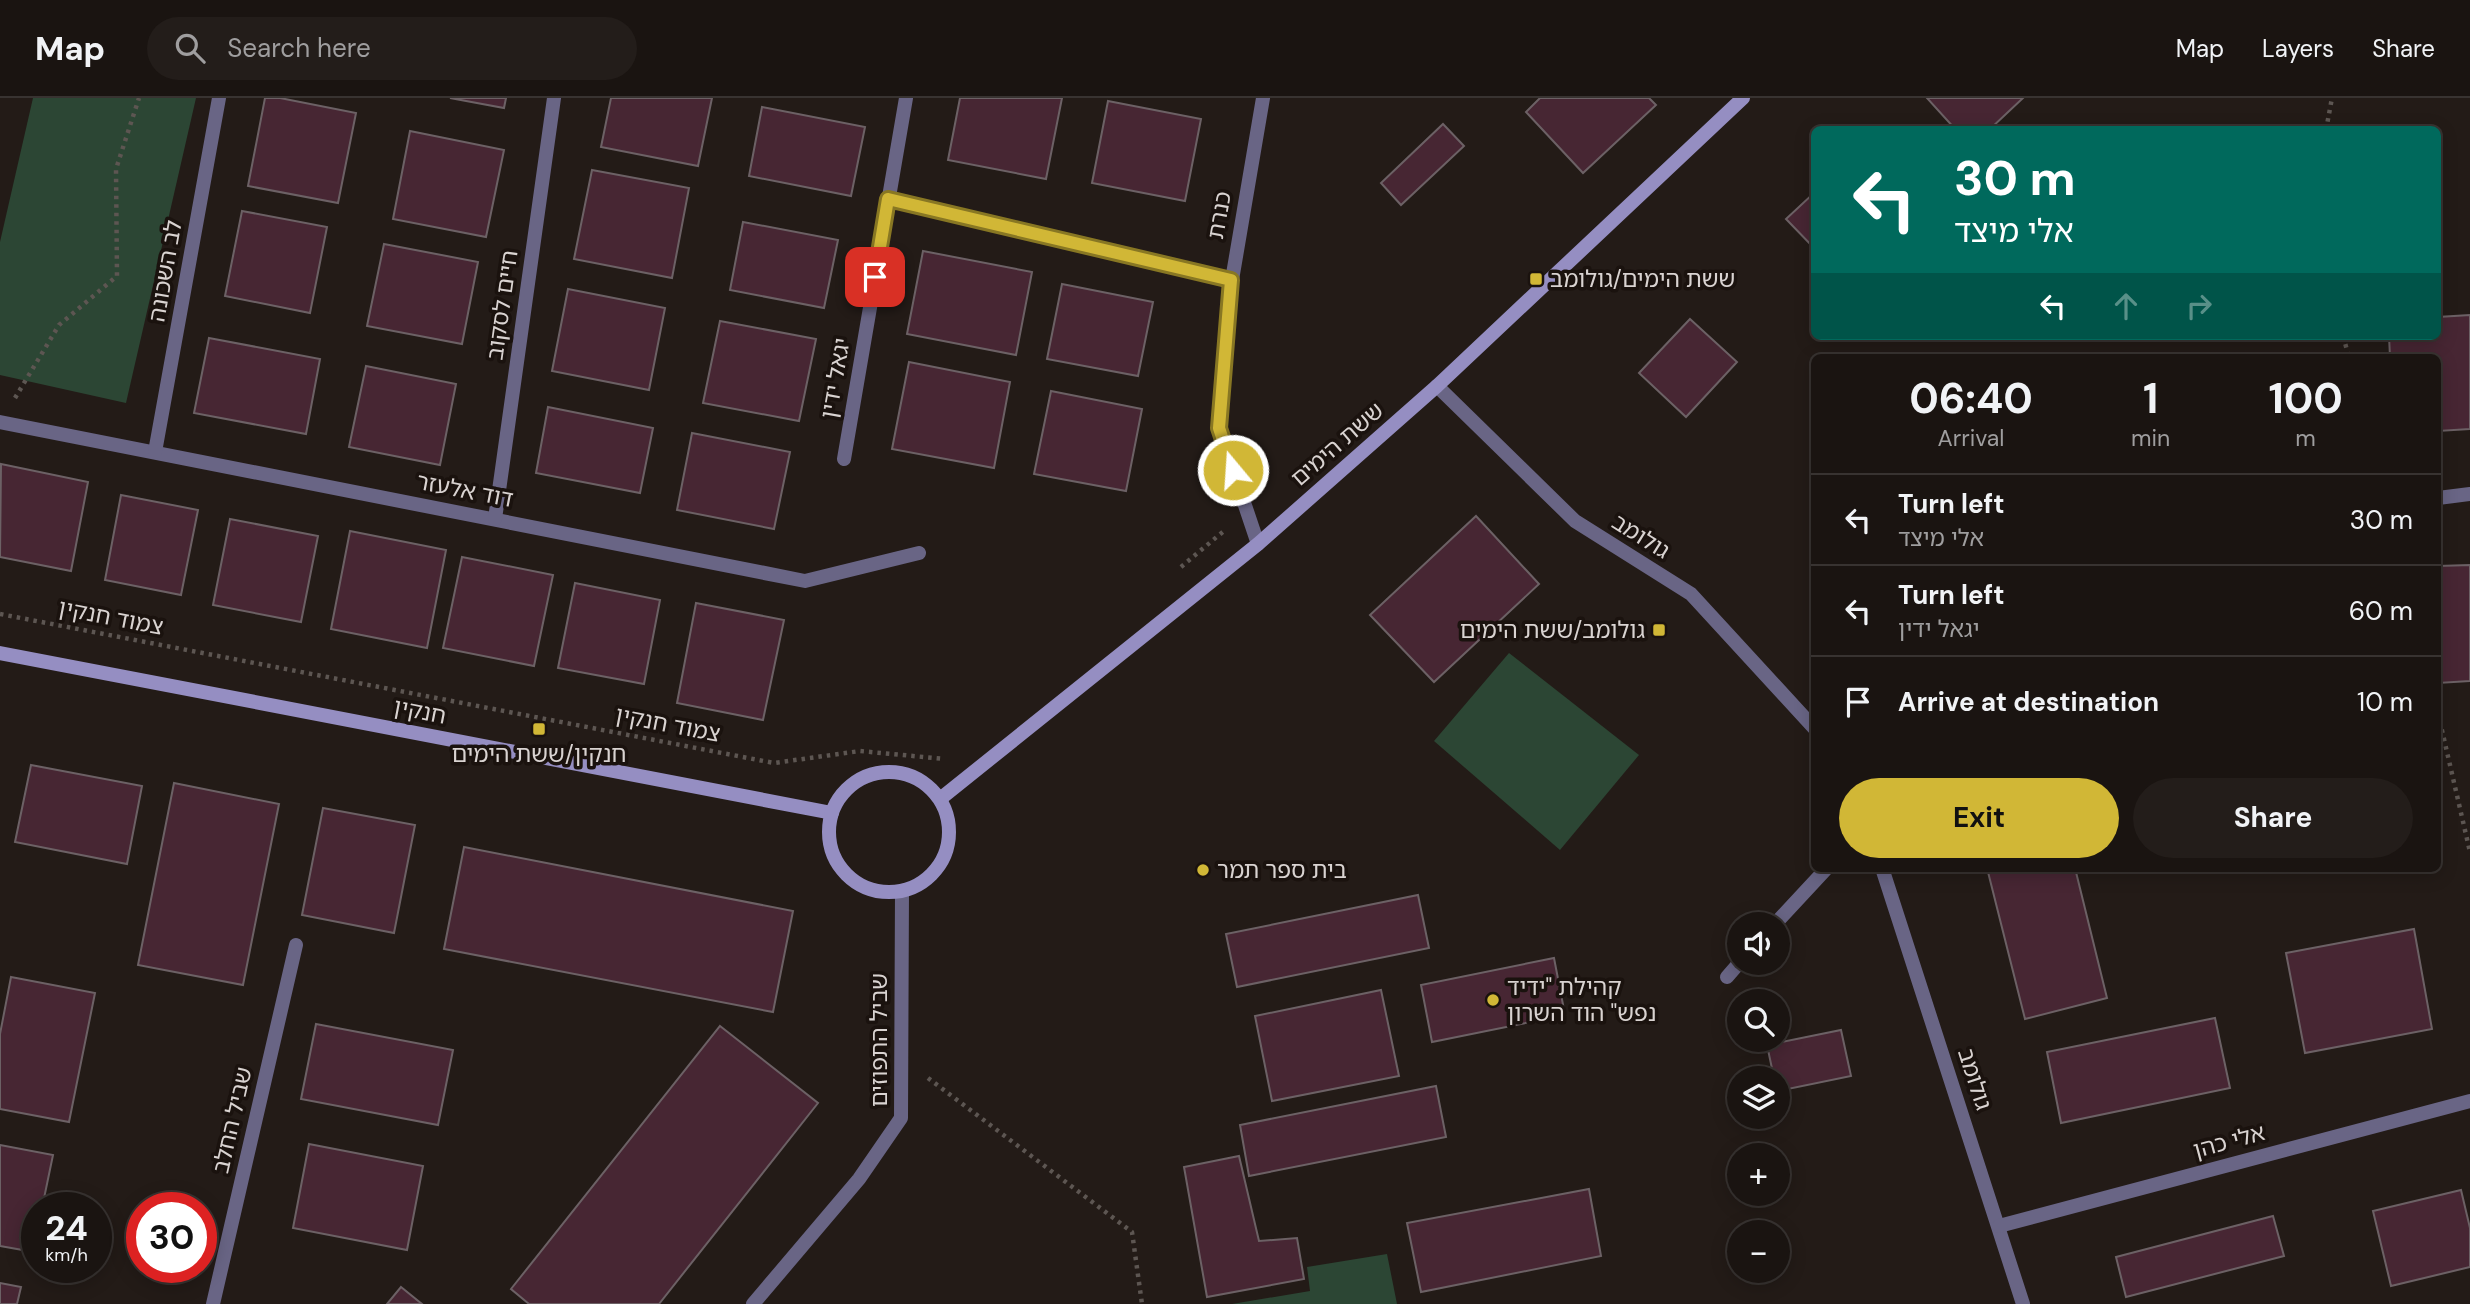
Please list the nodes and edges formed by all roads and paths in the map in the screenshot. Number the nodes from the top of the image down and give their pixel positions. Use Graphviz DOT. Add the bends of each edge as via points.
graph roads {
  1 [pos="139,98"];
  2 [pos="219,98"];
  3 [pos="554,98"];
  4 [pos="906,98"];
  5 [pos="1263,98"];
  6 [pos="1743,98"];
  7 [pos="2332,98"];
  8 [pos="2327,126"];
  9 [pos="888,199"];
  10 [pos="1231,280"];
  11 [pos="1437,386"];
  12 [pos="0,422"];
  13 [pos="155,452"];
  14 [pos="844,459"];
  15 [pos="2470,494"];
  16 [pos="2441,498"];
  17 [pos="1247,511"];
  18 [pos="495,519"];
  19 [pos="1258,544"];
  20 [pos="919,553"];
  21 [pos="1174,573"];
  22 [pos="0,614"];
  23 [pos="0,653"];
  24 [pos="1811,725"];
  25 [pos="2441,726"];
  26 [pos="954,759"];
  27 [pos="940,799"];
  28 [pos="832,813"];
  29 [pos="2470,852"];
  30 [pos="1823,872"];
  31 [pos="1883,872"];
  32 [pos="902,891"];
  33 [pos="1786,912"];
  34 [pos="296,945"];
  35 [pos="901,1058"];
  36 [pos="2470,1101"];
  37 [pos="1999,1226"];
  38 [pos="213,1304"];
  39 [pos="753,1304"];
  40 [pos="1142,1304"];
  41 [pos="2023,1304"];
  1 -- 12 [label="path" via="116,169 117,276 59,325"];
  2 -- 13 [label="street, לב השכונה"];
  3 -- 18 [label="street, חיים לסקוב"];
  4 -- 9 [label="street, יגאל ידין"];
  5 -- 10 [label="street, כנרת"];
  6 -- 11 [label="street, ששת הימים"];
  7 -- 8 [label="path"];
  9 -- 10 [label="street"];
  9 -- 14 [label="street, יגאל ידין"];
  10 -- 17 [label="street, כנרת" via="1219,428"];
  11 -- 19 [label="street, ששת הימים"];
  11 -- 24 [label="street, גולומב" via="1575,521 1691,594"];
  12 -- 13 [label="street, דוד אלעזר"];
  13 -- 18 [label="street, דוד אלעזר"];
  15 -- 16 [label="street"];
  17 -- 19 [label="street, כנרת"];
  17 -- 21 [label="path"];
  18 -- 20 [label="street, דוד אלעזר" via="805,581"];
  19 -- 27 [label="street, ששת הימים"];
  22 -- 26 [label="path, צמוד חנקין" via="774,763 860,751"];
  23 -- 28 [label="street, חנקין"];
  25 -- 29 [label="path"];
  27 -- 28 [label="street" via="907,774 881,772 844,792"];
  27 -- 32 [label="street" via="950,832 946,852 922,883"];
  28 -- 32 [label="street" via="829,834 833,855 843,871 879,892"];
  30 -- 33 [label="street"];
  31 -- 37 [label="street, גולומב"];
  32 -- 35 [label="street, שביל התפוזים"];
  34 -- 38 [label="street, שביל החלב"];
  35 -- 39 [label="street, שביל התפוזים" via="901,1118 859,1179"];
  35 -- 40 [label="path" via="1132,1232"];
  36 -- 37 [label="street, אלי כהן"];
  37 -- 41 [label="street, גולומב"];
}
